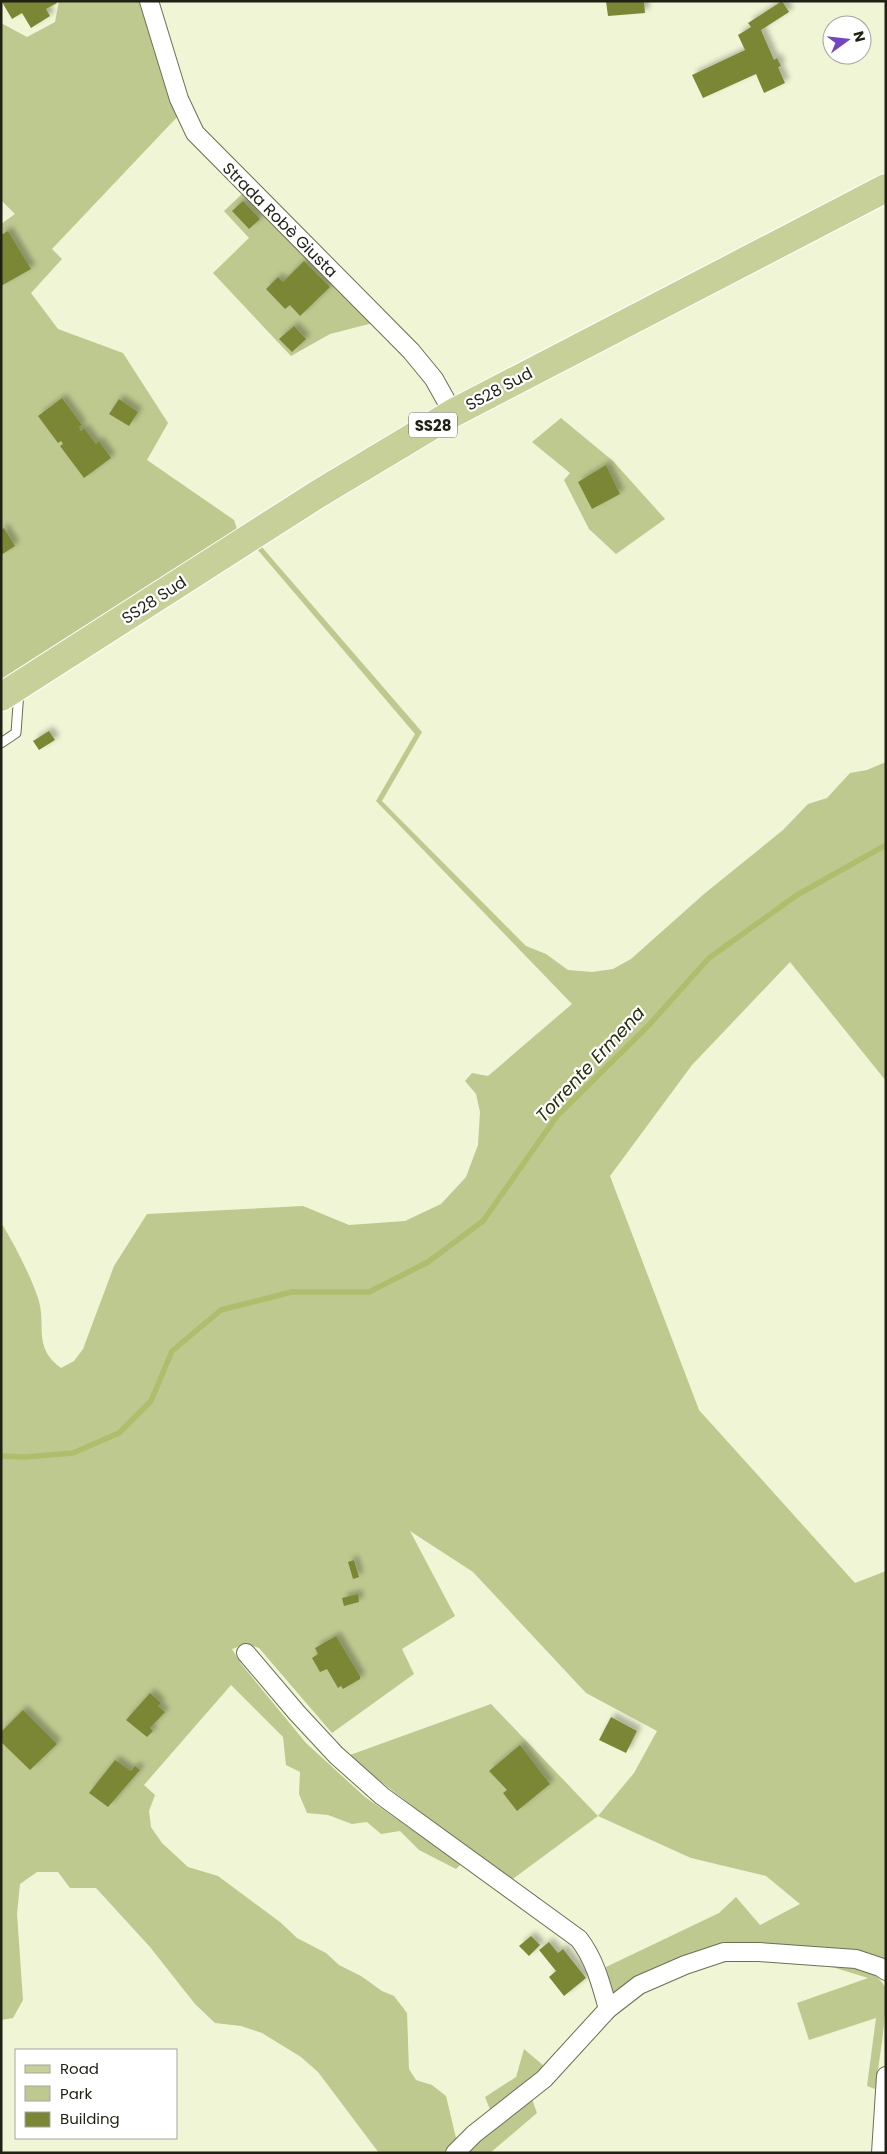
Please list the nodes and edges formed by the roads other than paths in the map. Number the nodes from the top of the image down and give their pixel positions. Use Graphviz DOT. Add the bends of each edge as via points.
graph roads {
  1 [pos="149,1"];
  2 [pos="886,188"];
  3 [pos="453,413"];
  4 [pos="10,692"];
  5 [pos="1,743"];
  6 [pos="246,1652"];
  7 [pos="886,1971"];
  8 [pos="608,2009"];
  9 [pos="886,2076"];
  10 [pos="455,2153"];
  11 [pos="881,2153"];
  1 -- 3 [label="street, Strada Robè Giusta" via="179,99 195,133 411,352 434,379"];
  2 -- 3 [label="main road, SS28 Sud / SS28"];
  3 -- 4 [label="main road, SS28 Sud / SS28" via="318,494"];
  4 -- 5 [label="lane" via="16,733"];
  6 -- 8 [label="street" via="330,1748 382,1796 579,1939 596,1968"];
  7 -- 8 [label="street" via="856,1959 724,1952 639,1985"];
  8 -- 10 [label="street" via="544,2079"];
  9 -- 11 [label="street"];
}
